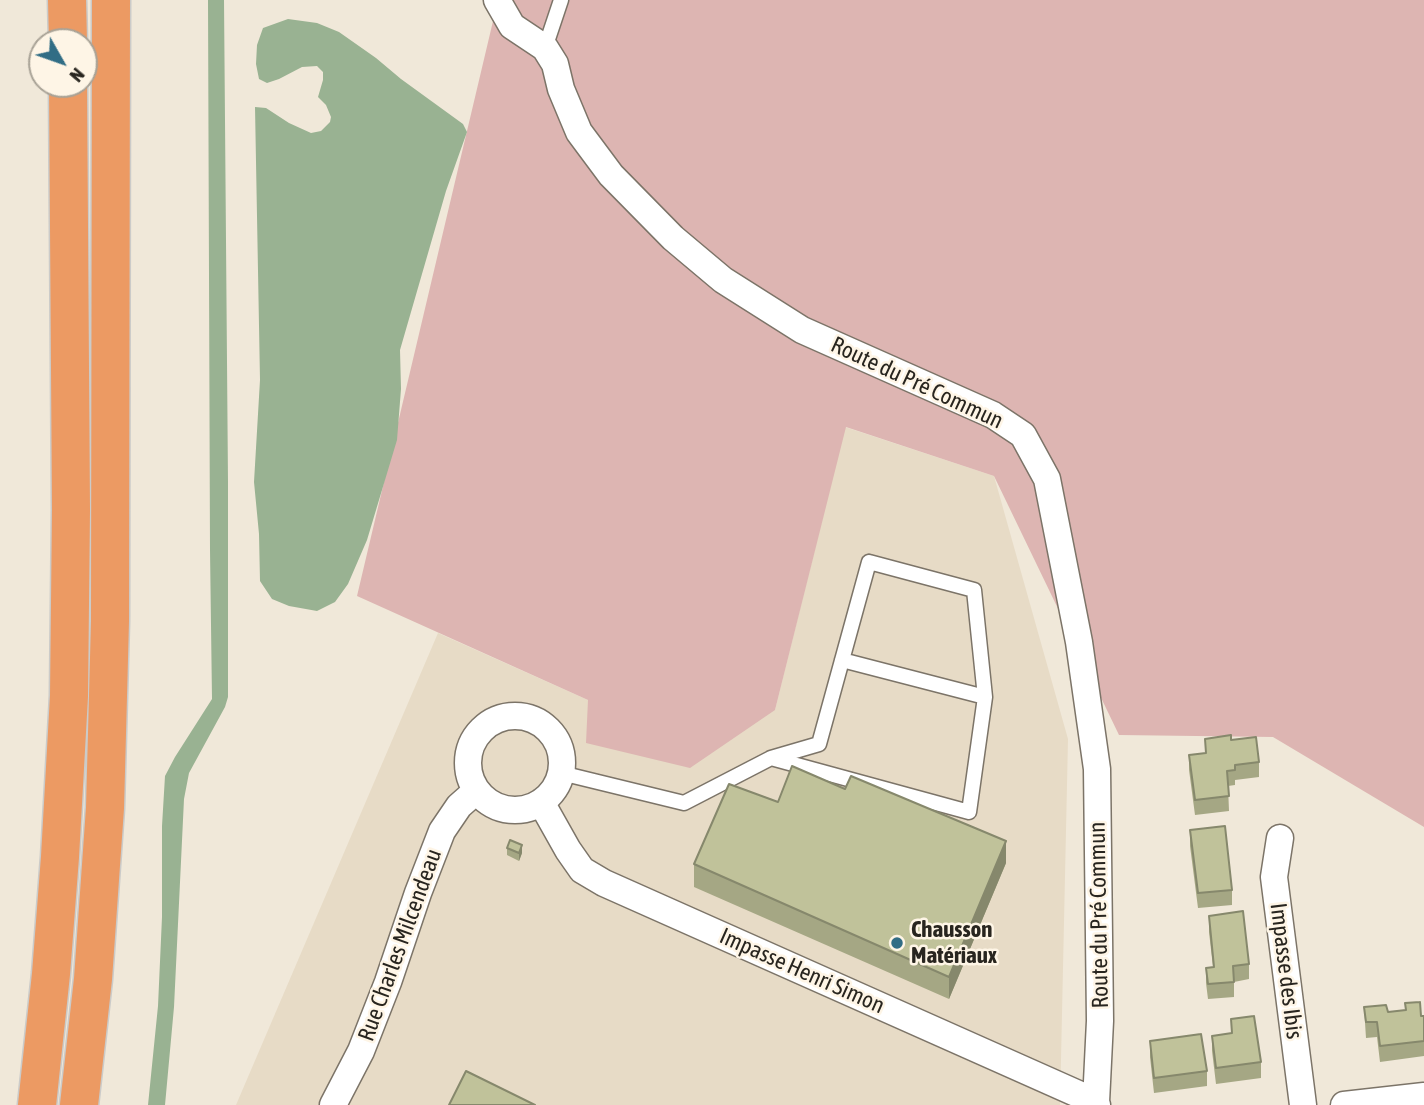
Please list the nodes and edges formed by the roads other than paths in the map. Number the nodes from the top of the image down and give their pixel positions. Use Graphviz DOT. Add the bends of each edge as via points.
graph roads {
  1 [pos="67,0"];
  2 [pos="111,0"];
  3 [pos="497,0"];
  4 [pos="561,0"];
  5 [pos="68,28"];
  6 [pos="545,48"];
  7 [pos="68,98"];
  8 [pos="842,660"];
  9 [pos="985,697"];
  10 [pos="771,758"];
  11 [pos="561,773"];
  12 [pos="476,791"];
  13 [pos="541,802"];
  14 [pos="1280,838"];
  15 [pos="1419,1099"];
  16 [pos="1096,1103"];
  17 [pos="37,1105"];
  18 [pos="79,1105"];
  19 [pos="333,1105"];
  20 [pos="1303,1105"];
  21 [pos="1344,1105"];
  1 -- 5 [label="highway"];
  2 -- 18 [label="highway" via="110,621 105,808"];
  3 -- 6 [label="street" via="512,26"];
  4 -- 6 [label="lane"];
  6 -- 16 [label="street, Route du Pré Commun" via="579,132 611,176 673,239 723,280 802,330 993,415 1023,435 1047,479 1079,642 1097,769 1100,1021"];
  7 -- 17 [label="highway" via="69,696 54,935"];
  8 -- 9 [label="lane"];
  8 -- 9 [label="lane" via="869,562 974,590"];
  8 -- 10 [label="lane" via="819,744"];
  9 -- 10 [label="lane" via="970,812"];
  10 -- 11 [label="lane" via="684,803"];
  11 -- 12 [label="street" via="559,743 547,727 530,717 510,715 491,721 476,734 468,753 468,773"];
  11 -- 13 [label="street"];
  12 -- 13 [label="street" via="491,804 510,811"];
  12 -- 19 [label="street, Rue Charles Milcendeau" via="442,831 361,1051"];
  13 -- 16 [label="street, Impasse Henri Simon" via="582,870 604,883"];
  14 -- 20 [label="street, Impasse des Ibis" via="1275,877"];
  15 -- 21 [label="street"];
}
